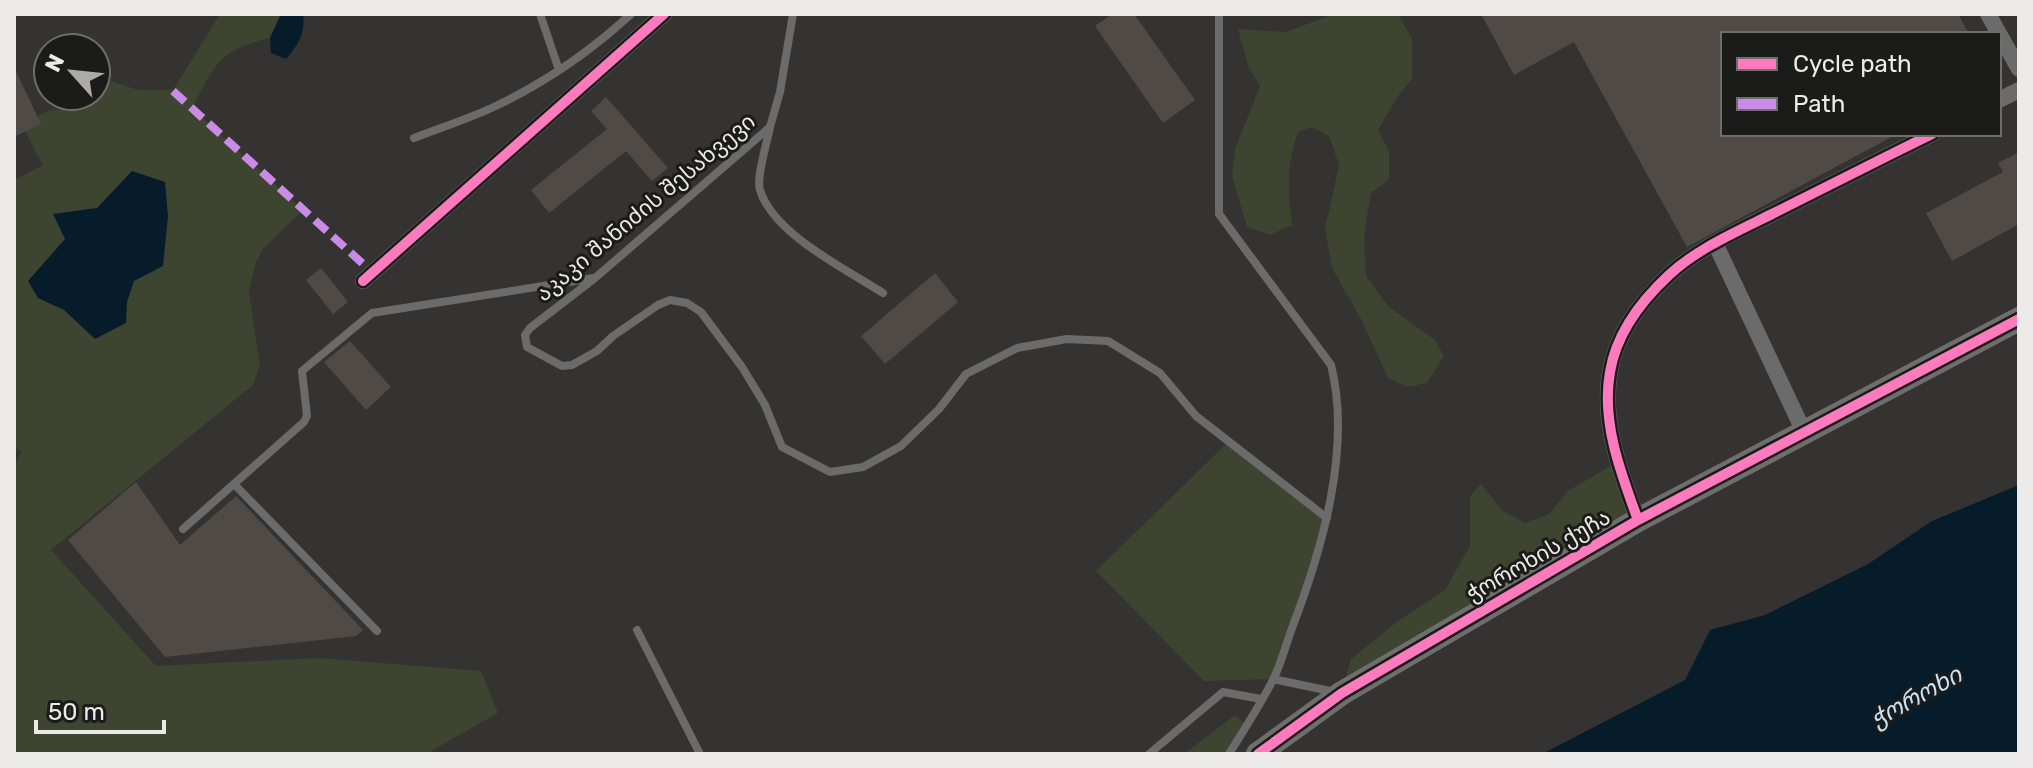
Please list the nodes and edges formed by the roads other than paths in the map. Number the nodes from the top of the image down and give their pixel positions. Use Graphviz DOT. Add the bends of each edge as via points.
graph roads {
  1 [pos="540,14"];
  2 [pos="631,14"];
  3 [pos="664,14"];
  4 [pos="793,14"];
  5 [pos="1219,14"];
  6 [pos="1988,14"];
  7 [pos="1998,32"];
  8 [pos="2001,37"];
  9 [pos="2019,69"];
  10 [pos="559,70"];
  11 [pos="2019,90"];
  12 [pos="2001,99"];
  13 [pos="770,127"];
  14 [pos="1928,136"];
  15 [pos="414,138"];
  16 [pos="1715,243"];
  17 [pos="595,278"];
  18 [pos="363,281"];
  19 [pos="883,293"];
  20 [pos="2019,319"];
  21 [pos="1804,432"];
  22 [pos="234,484"];
  23 [pos="1327,518"];
  24 [pos="1638,520"];
  25 [pos="183,529"];
  26 [pos="637,630"];
  27 [pos="377,631"];
  28 [pos="1273,679"];
  29 [pos="1342,693"];
  30 [pos="1261,699"];
  31 [pos="700,754"];
  32 [pos="1149,754"];
  33 [pos="1229,754"];
  34 [pos="1258,754"];
  1 -- 10 [label="lane"];
  2 -- 10 [label="lane"];
  3 -- 18 [label="street"];
  4 -- 13 [label="lane, აკაკი შანიძის შესახვევი"];
  5 -- 23 [label="lane" via="1219,214 1331,365 1339,422"];
  6 -- 7 [label="street"];
  8 -- 9 [label="street"];
  10 -- 15 [label="lane" via="499,105"];
  11 -- 12 [label="street"];
  13 -- 17 [label="lane, აკაკი შანიძის შესახვევი"];
  13 -- 19 [label="lane" via="759,188 775,219"];
  14 -- 16 [label="street"];
  16 -- 21 [label="street"];
  16 -- 24 [label="street" via="1670,274 1617,342 1609,374 1612,437"];
  17 -- 22 [label="lane" via="372,313 302,371 304,422"];
  17 -- 23 [label="lane, აკაკი შანიძის შესახვევი" via="530,328 527,347 562,366 572,365 658,305 670,300 687,303 701,312 742,367 782,447 830,472 863,467 901,446 966,374 1017,348 1067,339 1108,341 1160,373 1196,416"];
  20 -- 21 [label="street, ჭოროხის ქუჩა"];
  21 -- 24 [label="street, ჭოროხის ქუჩა"];
  22 -- 25 [label="lane"];
  22 -- 27 [label="lane"];
  23 -- 28 [label="lane"];
  24 -- 29 [label="street, ჭოროხის ქუჩა"];
  26 -- 31 [label="lane"];
  28 -- 29 [label="lane"];
  28 -- 30 [label="lane"];
  29 -- 34 [label="street, ჭოროხის ქუჩა"];
  30 -- 32 [label="lane" via="1223,692"];
  30 -- 33 [label="lane"];
}
